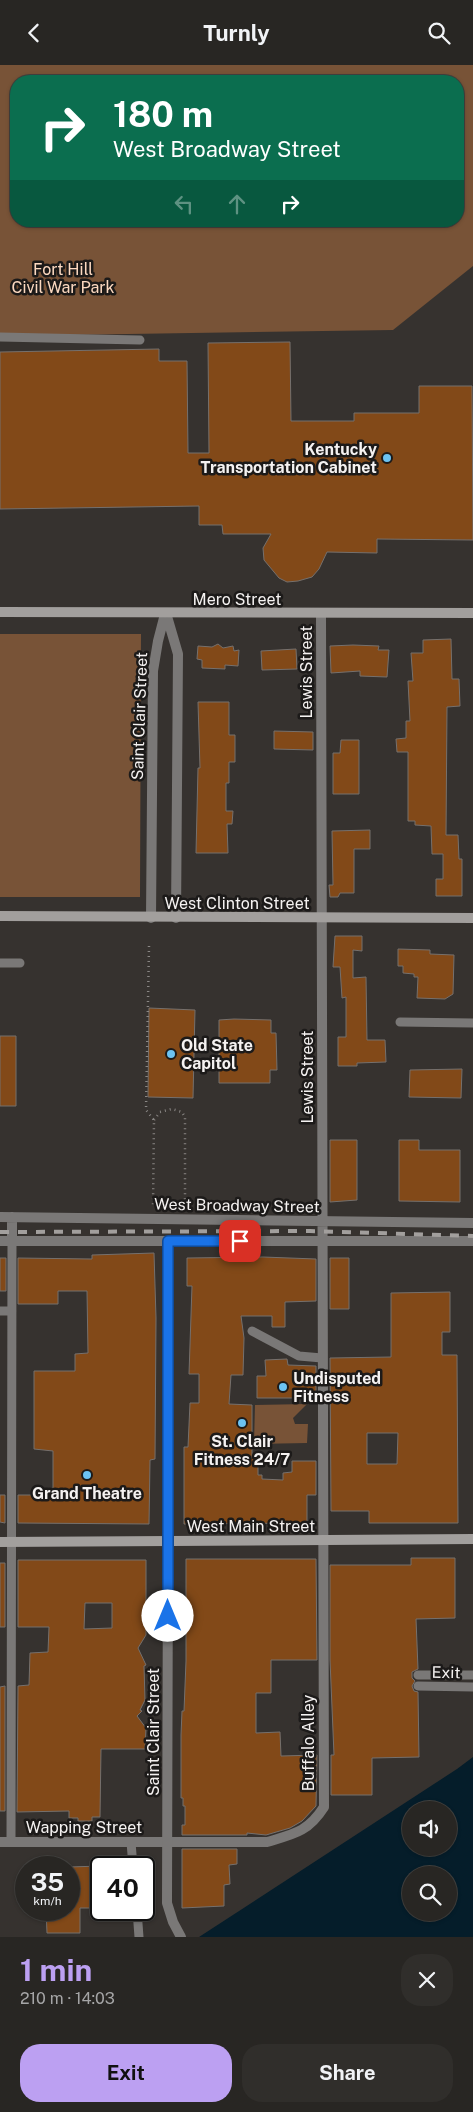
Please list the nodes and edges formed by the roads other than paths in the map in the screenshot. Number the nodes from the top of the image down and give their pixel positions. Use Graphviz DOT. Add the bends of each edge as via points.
graph roads {
  1 [pos="0,337"];
  2 [pos="140,340"];
  3 [pos="0,612"];
  4 [pos="166,613"];
  5 [pos="473,613"];
  6 [pos="321,614"];
  7 [pos="0,916"];
  8 [pos="151,918"];
  9 [pos="176,918"];
  10 [pos="322,918"];
  11 [pos="473,918"];
  12 [pos="0,963"];
  13 [pos="20,963"];
  14 [pos="400,1021"];
  15 [pos="473,1023"];
  16 [pos="0,1217"];
  17 [pos="12,1217"];
  18 [pos="322,1221"];
  19 [pos="473,1223"];
  20 [pos="0,1241"];
  21 [pos="12,1241"];
  22 [pos="168,1241"];
  23 [pos="322,1241"];
  24 [pos="473,1241"];
  25 [pos="0,1311"];
  26 [pos="12,1311"];
  27 [pos="252,1331"];
  28 [pos="322,1357"];
  29 [pos="473,1539"];
  30 [pos="168,1541"];
  31 [pos="323,1541"];
  32 [pos="0,1542"];
  33 [pos="12,1542"];
  34 [pos="418,1675"];
  35 [pos="473,1675"];
  36 [pos="418,1687"];
  37 [pos="473,1687"];
  38 [pos="0,1842"];
  39 [pos="11,1842"];
  40 [pos="131,1842"];
  41 [pos="167,1842"];
  42 [pos="132,1856"];
  43 [pos="138,1921"];
  44 [pos="139,1937"];
  45 [pos="182,1937"];
  1 -- 2 [label="lane"];
  3 -- 4 [label="main road, Mero Street"];
  4 -- 6 [label="main road, Mero Street"];
  4 -- 8 [label="street, Saint Clair Street" via="154,656 152,687"];
  4 -- 9 [label="street" via="178,654"];
  5 -- 6 [label="main road, Mero Street"];
  6 -- 10 [label="street, Lewis Street"];
  7 -- 8 [label="main road, West Clinton Street"];
  8 -- 9 [label="main road, West Clinton Street"];
  9 -- 10 [label="main road, West Clinton Street"];
  10 -- 11 [label="main road, West Clinton Street"];
  10 -- 18 [label="street, Lewis Street"];
  12 -- 13 [label="lane"];
  14 -- 15 [label="lane"];
  16 -- 17 [label="street, West Broadway Street"];
  17 -- 18 [label="street, West Broadway Street"];
  17 -- 21 [label="street"];
  18 -- 19 [label="street, West Broadway Street"];
  18 -- 23 [label="street, Lewis Street"];
  20 -- 21 [label="street"];
  21 -- 22 [label="street"];
  21 -- 26 [label="lane"];
  22 -- 23 [label="street"];
  22 -- 30 [label="street, Saint Clair Street"];
  23 -- 24 [label="street"];
  23 -- 28 [label="street, Lewis Street"];
  25 -- 26 [label="lane"];
  26 -- 33 [label="lane"];
  27 -- 28 [label="lane" via="299,1356"];
  28 -- 31 [label="street, Lewis Street"];
  29 -- 31 [label="main road, West Main Street"];
  30 -- 31 [label="main road, West Main Street"];
  30 -- 33 [label="main road, West Main Street"];
  30 -- 41 [label="street, Saint Clair Street"];
  31 -- 41 [label="street, Buffalo Alley" via="324,1807 314,1821 300,1831 267,1842"];
  32 -- 33 [label="main road, West Main Street"];
  33 -- 39 [label="lane"];
  34 -- 35 [label="lane"];
  36 -- 37 [label="lane, Exit"];
  38 -- 39 [label="street, Wapping Street"];
  39 -- 40 [label="street, Wapping Street"];
  40 -- 41 [label="street, Wapping Street"];
  40 -- 42 [label="lane"];
  41 -- 45 [label="street, Saint Clair Street" via="167,1903"];
  43 -- 44 [label="lane"];
}
